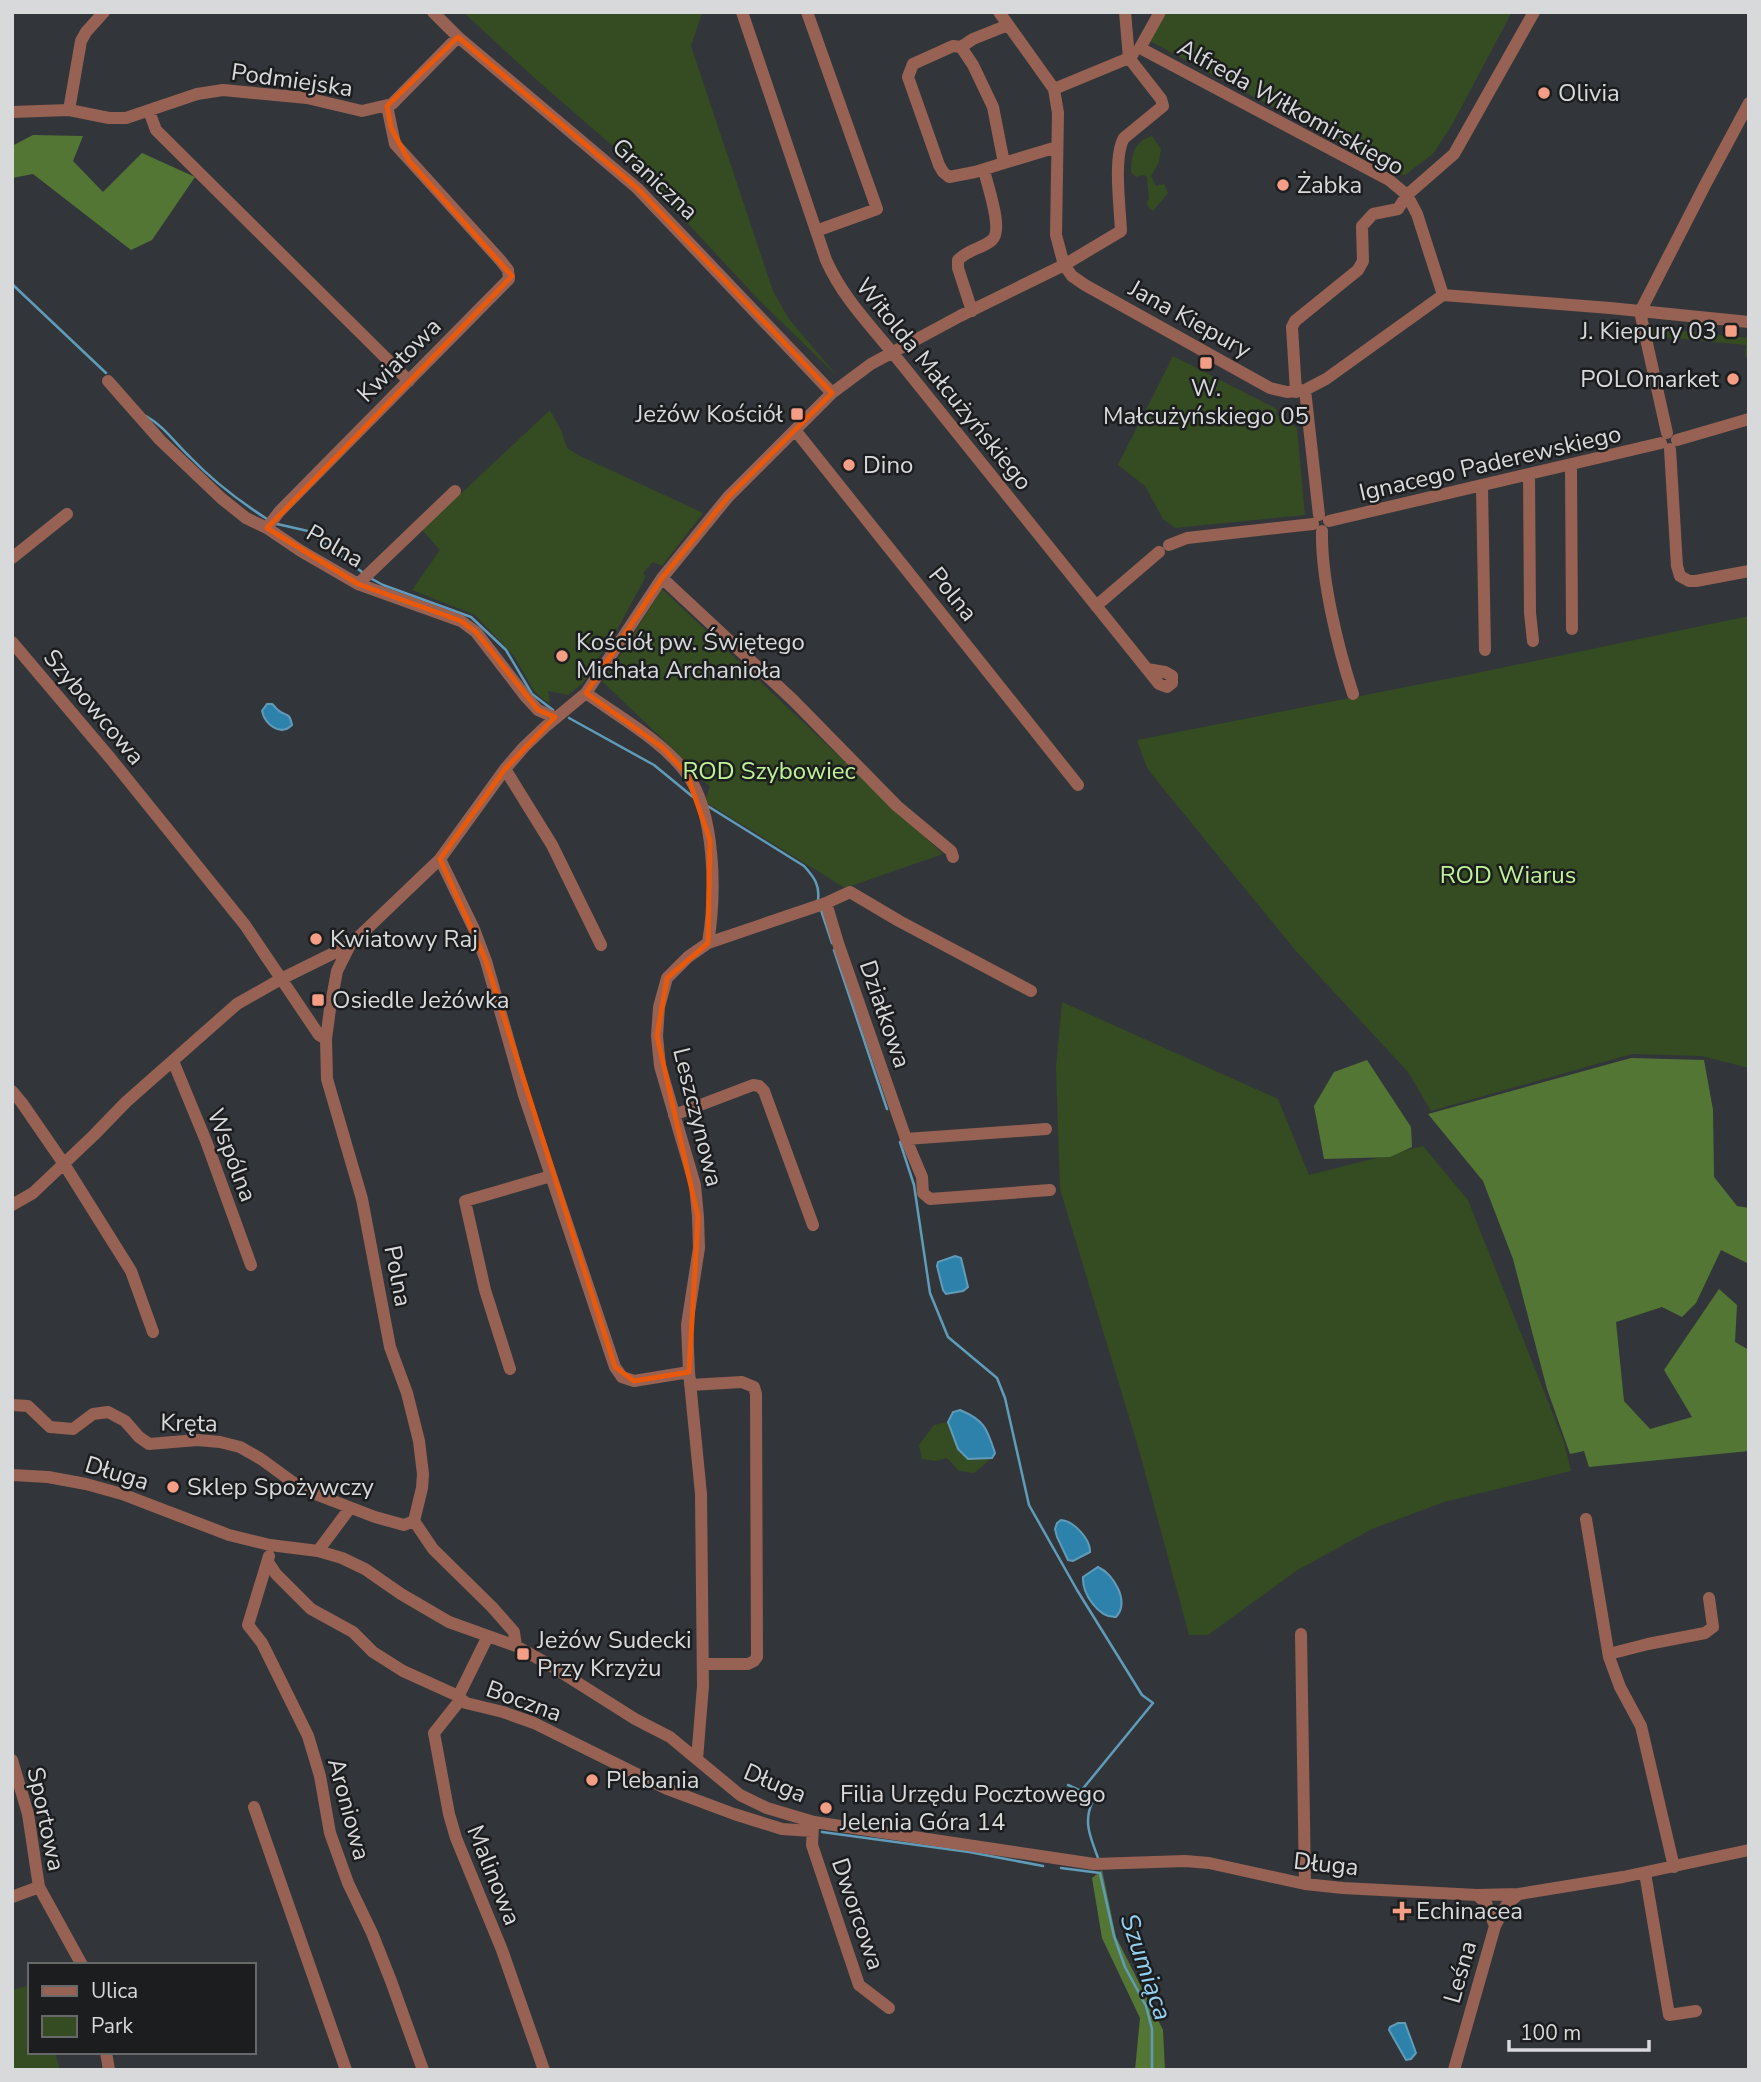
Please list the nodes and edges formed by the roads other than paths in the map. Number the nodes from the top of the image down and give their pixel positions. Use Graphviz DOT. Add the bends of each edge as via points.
graph roads {
  1 [pos="104,12"];
  2 [pos="433,12"];
  3 [pos="742,12"];
  4 [pos="807,12"];
  5 [pos="999,12"];
  6 [pos="1125,12"];
  7 [pos="1160,12"];
  8 [pos="1534,12"];
  9 [pos="1008,25"];
  10 [pos="458,37"];
  11 [pos="961,47"];
  12 [pos="1140,48"];
  13 [pos="1129,58"];
  14 [pos="1054,89"];
  15 [pos="387,106"];
  16 [pos="1747,108"];
  17 [pos="69,110"];
  18 [pos="149,111"];
  19 [pos="12,113"];
  20 [pos="1057,147"];
  21 [pos="1004,163"];
  22 [pos="984,170"];
  23 [pos="1408,195"];
  24 [pos="816,231"];
  25 [pos="1064,265"];
  26 [pos="1443,295"];
  27 [pos="972,311"];
  28 [pos="1640,312"];
  29 [pos="1749,322"];
  30 [pos="892,352"];
  31 [pos="108,381"];
  32 [pos="409,381"];
  33 [pos="1301,391"];
  34 [pos="832,393"];
  35 [pos="1749,419"];
  36 [pos="795,430"];
  37 [pos="1669,441"];
  38 [pos="1571,466"];
  39 [pos="1529,475"];
  40 [pos="1482,487"];
  41 [pos="455,491"];
  42 [pos="67,514"];
  43 [pos="1321,523"];
  44 [pos="267,528"];
  45 [pos="12,558"];
  46 [pos="1749,571"];
  47 [pos="662,579"];
  48 [pos="358,584"];
  49 [pos="1096,606"];
  50 [pos="1572,629"];
  51 [pos="1533,641"];
  52 [pos="12,642"];
  53 [pos="1485,650"];
  54 [pos="1147,669"];
  55 [pos="586,693"];
  56 [pos="1353,694"];
  57 [pos="556,718"];
  58 [pos="505,769"];
  59 [pos="1078,785"];
  60 [pos="953,857"];
  61 [pos="440,859"];
  62 [pos="820,904"];
  63 [pos="708,943"];
  64 [pos="350,945"];
  65 [pos="601,945"];
  66 [pos="281,979"];
  67 [pos="1031,991"];
  68 [pos="326,1039"];
  69 [pos="173,1061"];
  70 [pos="12,1091"];
  71 [pos="674,1115"];
  72 [pos="1046,1129"];
  73 [pos="906,1139"];
  74 [pos="64,1164"];
  75 [pos="551,1177"];
  76 [pos="1050,1190"];
  77 [pos="12,1205"];
  78 [pos="813,1225"];
  79 [pos="251,1265"];
  80 [pos="153,1332"];
  81 [pos="510,1369"];
  82 [pos="689,1379"];
  83 [pos="12,1405"];
  84 [pos="12,1475"];
  85 [pos="349,1508"];
  86 [pos="1586,1519"];
  87 [pos="414,1521"];
  88 [pos="270,1545"];
  89 [pos="318,1551"];
  90 [pos="268,1562"];
  91 [pos="1709,1598"];
  92 [pos="1301,1634"];
  93 [pos="488,1636"];
  94 [pos="516,1646"];
  95 [pos="1609,1654"];
  96 [pos="703,1664"];
  97 [pos="460,1698"];
  98 [pos="697,1759"];
  99 [pos="12,1760"];
  100 [pos="254,1807"];
  101 [pos="813,1827"];
  102 [pos="1749,1850"];
  103 [pos="1674,1867"];
  104 [pos="1645,1873"];
  105 [pos="1306,1884"];
  106 [pos="38,1887"];
  107 [pos="1519,1894"];
  108 [pos="1477,1895"];
  109 [pos="12,1897"];
  110 [pos="1495,1926"];
  111 [pos="81,1963"];
  112 [pos="889,2008"];
  113 [pos="1696,2011"];
  114 [pos="345,2070"];
  115 [pos="424,2070"];
  116 [pos="544,2070"];
  117 [pos="1454,2070"];
  1 -- 17 [label="street" via="81,41"];
  2 -- 10 [label="street, Graniczna"];
  3 -- 24 [label="street, Witolda Małcużyńskiego"];
  4 -- 24 [label="street" via="877,209"];
  5 -- 9 [label="street"];
  6 -- 13 [label="street"];
  7 -- 12 [label="street, Alfreda Wiłkomirskiego"];
  8 -- 23 [label="street, Alfreda Wiłkomirskiego" via="1454,154"];
  9 -- 11 [label="street"];
  9 -- 14 [label="street"];
  10 -- 15 [label="street, Podmiejska"];
  10 -- 34 [label="street, Graniczna" via="637,188"];
  11 -- 21 [label="street" via="993,107"];
  11 -- 22 [label="street" via="953,46 913,64 908,77 943,172 949,177"];
  12 -- 13 [label="street"];
  12 -- 23 [label="street, Alfreda Wiłkomirskiego" via="1389,180"];
  13 -- 14 [label="street"];
  13 -- 25 [label="street" via="1163,106 1121,144 1121,231"];
  14 -- 20 [label="street"];
  15 -- 18 [label="street, Podmiejska" via="362,111 307,98 223,90"];
  15 -- 32 [label="street, Kwiatowa" via="395,144 501,261 509,279"];
  16 -- 28 [label="street"];
  17 -- 18 [label="street, Podmiejska" via="118,118"];
  17 -- 19 [label="street, Podmiejska"];
  18 -- 32 [label="street" via="156,130"];
  20 -- 21 [label="street"];
  20 -- 25 [label="street" via="1056,235"];
  21 -- 22 [label="street"];
  22 -- 27 [label="street" via="998,228 992,241 958,260"];
  23 -- 26 [label="street"];
  23 -- 33 [label="street" via="1398,209 1368,217 1362,226 1363,261 1358,270 1295,321 1292,327"];
  24 -- 30 [label="street, Witolda Małcużyńskiego" via="835,281"];
  25 -- 27 [label="street"];
  25 -- 33 [label="street, Jana Kiepury" via="1085,285 1270,388"];
  26 -- 28 [label="street"];
  26 -- 33 [label="street" via="1326,379"];
  27 -- 30 [label="street"];
  28 -- 29 [label="street"];
  28 -- 37 [label="street"];
  30 -- 34 [label="street, Polna"];
  30 -- 49 [label="street, Witolda Małcużyńskiego"];
  31 -- 44 [label="street, Polna" via="160,440 221,498"];
  32 -- 44 [label="street, Kwiatowa"];
  33 -- 43 [label="street"];
  34 -- 36 [label="street, Polna"];
  35 -- 37 [label="street, Ignacego Paderewskiego"];
  36 -- 47 [label="street, Polna" via="728,497"];
  36 -- 59 [label="street, Polna"];
  37 -- 38 [label="street, Ignacego Paderewskiego"];
  37 -- 46 [label="street" via="1680,576 1696,581"];
  38 -- 39 [label="street, Ignacego Paderewskiego"];
  38 -- 50 [label="street"];
  39 -- 40 [label="street, Ignacego Paderewskiego"];
  39 -- 51 [label="street"];
  40 -- 43 [label="street, Ignacego Paderewskiego"];
  40 -- 53 [label="street"];
  41 -- 48 [label="street"];
  42 -- 45 [label="street"];
  43 -- 49 [label="street, Ignacego Paderewskiego" via="1187,538 1164,549"];
  43 -- 56 [label="street" via="1333,614"];
  44 -- 48 [label="street, Polna"];
  47 -- 55 [label="street, Polna"];
  47 -- 60 [label="street"];
  48 -- 57 [label="street, Polna" via="461,621 538,710"];
  49 -- 54 [label="street, Witolda Małcużyńskiego"];
  52 -- 66 [label="street, Szybowcowa" via="245,925"];
  55 -- 57 [label="street, Polna"];
  55 -- 63 [label="street" via="663,748 698,792 710,841 712,922"];
  57 -- 58 [label="street, Polna"];
  58 -- 61 [label="street, Polna"];
  58 -- 65 [label="street" via="552,845"];
  61 -- 64 [label="street, Polna"];
  61 -- 75 [label="street" via="486,961"];
  62 -- 63 [label="street"];
  62 -- 67 [label="street" via="850,892"];
  62 -- 73 [label="street, Działkowa" via="838,943"];
  63 -- 71 [label="street, Leszczynowa" via="667,978 659,1007 660,1066"];
  64 -- 66 [label="street"];
  64 -- 68 [label="street, Polna" via="337,971"];
  66 -- 68 [label="street"];
  66 -- 69 [label="street" via="237,1004"];
  68 -- 87 [label="street, Polna" via="327,1079 362,1199 390,1347 419,1441 423,1474"];
  69 -- 74 [label="street"];
  69 -- 79 [label="street, Wspólna"];
  70 -- 74 [label="street"];
  71 -- 78 [label="street" via="759,1086"];
  71 -- 82 [label="street, Leszczynowa" via="695,1185 698,1217 699,1248 687,1325"];
  72 -- 73 [label="street"];
  73 -- 76 [label="street, Działkowa" via="922,1177 923,1193 930,1199"];
  74 -- 77 [label="street" via="33,1193"];
  74 -- 80 [label="street" via="131,1271"];
  75 -- 81 [label="street" via="465,1201 485,1290"];
  75 -- 82 [label="street" via="614,1367 622,1377 634,1381"];
  82 -- 96 [label="street, Leszczynowa" via="701,1494"];
  82 -- 96 [label="street" via="742,1382 754,1387 756,1394 757,1657 748,1664"];
  83 -- 85 [label="street, Kręta" via="27,1406 50,1427 73,1429 93,1414 108,1412 149,1444 197,1440 240,1447 294,1483"];
  84 -- 88 [label="street, Długa" via="86,1484"];
  85 -- 87 [label="street, Kręta" via="404,1525"];
  85 -- 89 [label="street"];
  86 -- 95 [label="street"];
  87 -- 94 [label="street" via="433,1549 514,1632"];
  88 -- 89 [label="street, Długa"];
  88 -- 90 [label="street"];
  89 -- 93 [label="street, Długa" via="365,1569 449,1622"];
  90 -- 97 [label="street, Boczna" via="310,1609 353,1632 403,1671"];
  90 -- 115 [label="street, Aroniowa" via="248,1625 262,1643 308,1736 330,1833"];
  91 -- 95 [label="street" via="1713,1627 1705,1633"];
  92 -- 105 [label="street"];
  93 -- 94 [label="street, Długa"];
  93 -- 97 [label="street, Malinowa"];
  94 -- 98 [label="street, Długa" via="670,1738"];
  95 -- 103 [label="street" via="1641,1726"];
  96 -- 98 [label="street, Leszczynowa"];
  97 -- 101 [label="street, Boczna" via="534,1723 667,1790 743,1818 782,1829"];
  97 -- 116 [label="street, Malinowa" via="434,1733 449,1814"];
  98 -- 101 [label="street, Długa" via="750,1801"];
  99 -- 106 [label="street, Sportowa" via="29,1814"];
  100 -- 114 [label="street"];
  101 -- 105 [label="street, Długa" via="1094,1864 1209,1863"];
  101 -- 112 [label="street, Dworcowa" via="812,1845 859,1985"];
  102 -- 103 [label="street, Długa"];
  103 -- 104 [label="street, Długa"];
  104 -- 107 [label="street, Długa"];
  104 -- 113 [label="street" via="1670,2015"];
  105 -- 108 [label="street, Długa"];
  106 -- 109 [label="street, Sportowa"];
  106 -- 111 [label="street, Sportowa"];
  107 -- 108 [label="street, Długa"];
  107 -- 110 [label="street, Leśna" via="1507,1904"];
  108 -- 110 [label="street" via="1486,1903"];
  110 -- 117 [label="street, Leśna"];
}
